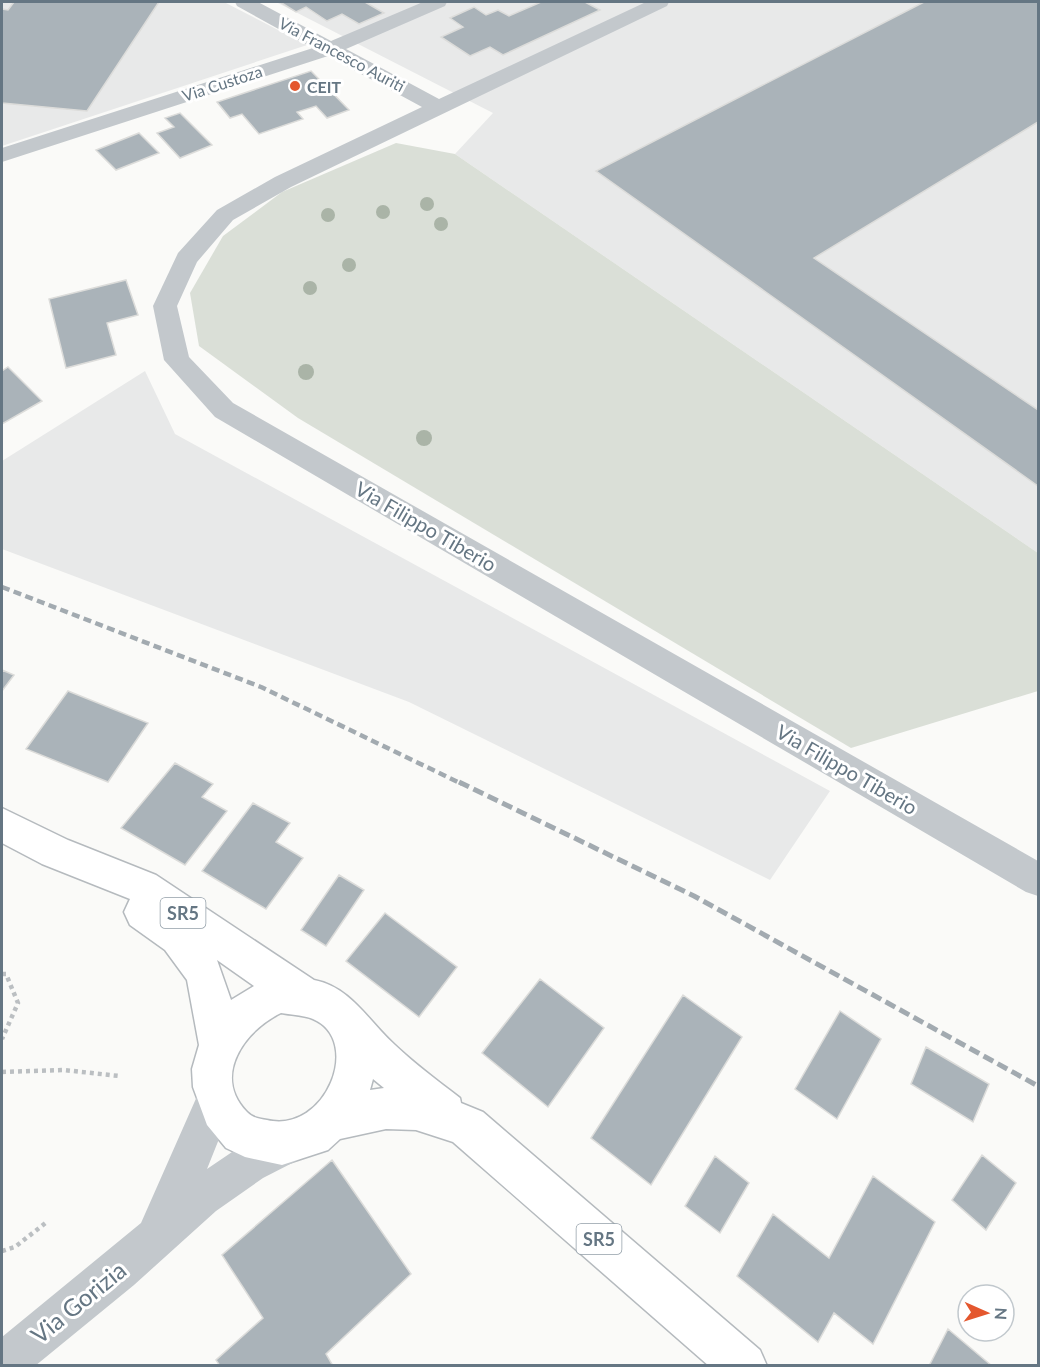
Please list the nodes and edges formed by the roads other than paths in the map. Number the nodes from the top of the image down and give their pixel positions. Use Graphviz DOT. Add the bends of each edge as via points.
graph roads {
  1 [pos="244,2"];
  2 [pos="438,2"];
  3 [pos="660,2"];
  4 [pos="333,48"];
  5 [pos="439,108"];
  6 [pos="2,155"];
  7 [pos="2,825"];
  8 [pos="55,852"];
  9 [pos="1038,880"];
  10 [pos="300,994"];
  11 [pos="351,1028"];
  12 [pos="219,1045"];
  13 [pos="216,1099"];
  14 [pos="450,1118"];
  15 [pos="333,1120"];
  16 [pos="288,1144"];
  17 [pos="153,1239"];
  18 [pos="2,1364"];
  19 [pos="744,1365"];
  1 -- 4 [label="street, Via Francesco Auriti"];
  2 -- 4 [label="street, Via Custoza"];
  3 -- 5 [label="street, Via Filippo Tiberio"];
  4 -- 5 [label="street, Via Francesco Auriti"];
  4 -- 6 [label="street, Via Custoza"];
  5 -- 9 [label="street, Via Filippo Tiberio" via="225,215 186,259 165,306 177,360 224,410"];
  7 -- 8 [label="main road, SR5"];
  8 -- 10 [label="main road, SR5" via="143,887"];
  8 -- 12 [label="main road, SR5" via="179,938 206,980"];
  10 -- 11 [label="main road, SR5" via="330,1004"];
  10 -- 12 [label="main road, SR5" via="262,1000 230,1026"];
  11 -- 14 [label="main road, SR5" via="380,1059"];
  11 -- 15 [label="main road, SR5" via="358,1065 346,1103"];
  12 -- 13 [label="main road, SR5" via="212,1072"];
  13 -- 16 [label="main road, SR5" via="226,1120 243,1136 265,1144"];
  13 -- 17 [label="street, Via Gorizia"];
  14 -- 15 [label="main road, SR5" via="416,1107 376,1108"];
  14 -- 19 [label="main road, SR5" via="468,1127"];
  15 -- 16 [label="main road, SR5" via="313,1136"];
  16 -- 17 [label="street, Via Gorizia" via="249,1164 202,1197"];
  17 -- 18 [label="street, Via Gorizia"];
}
